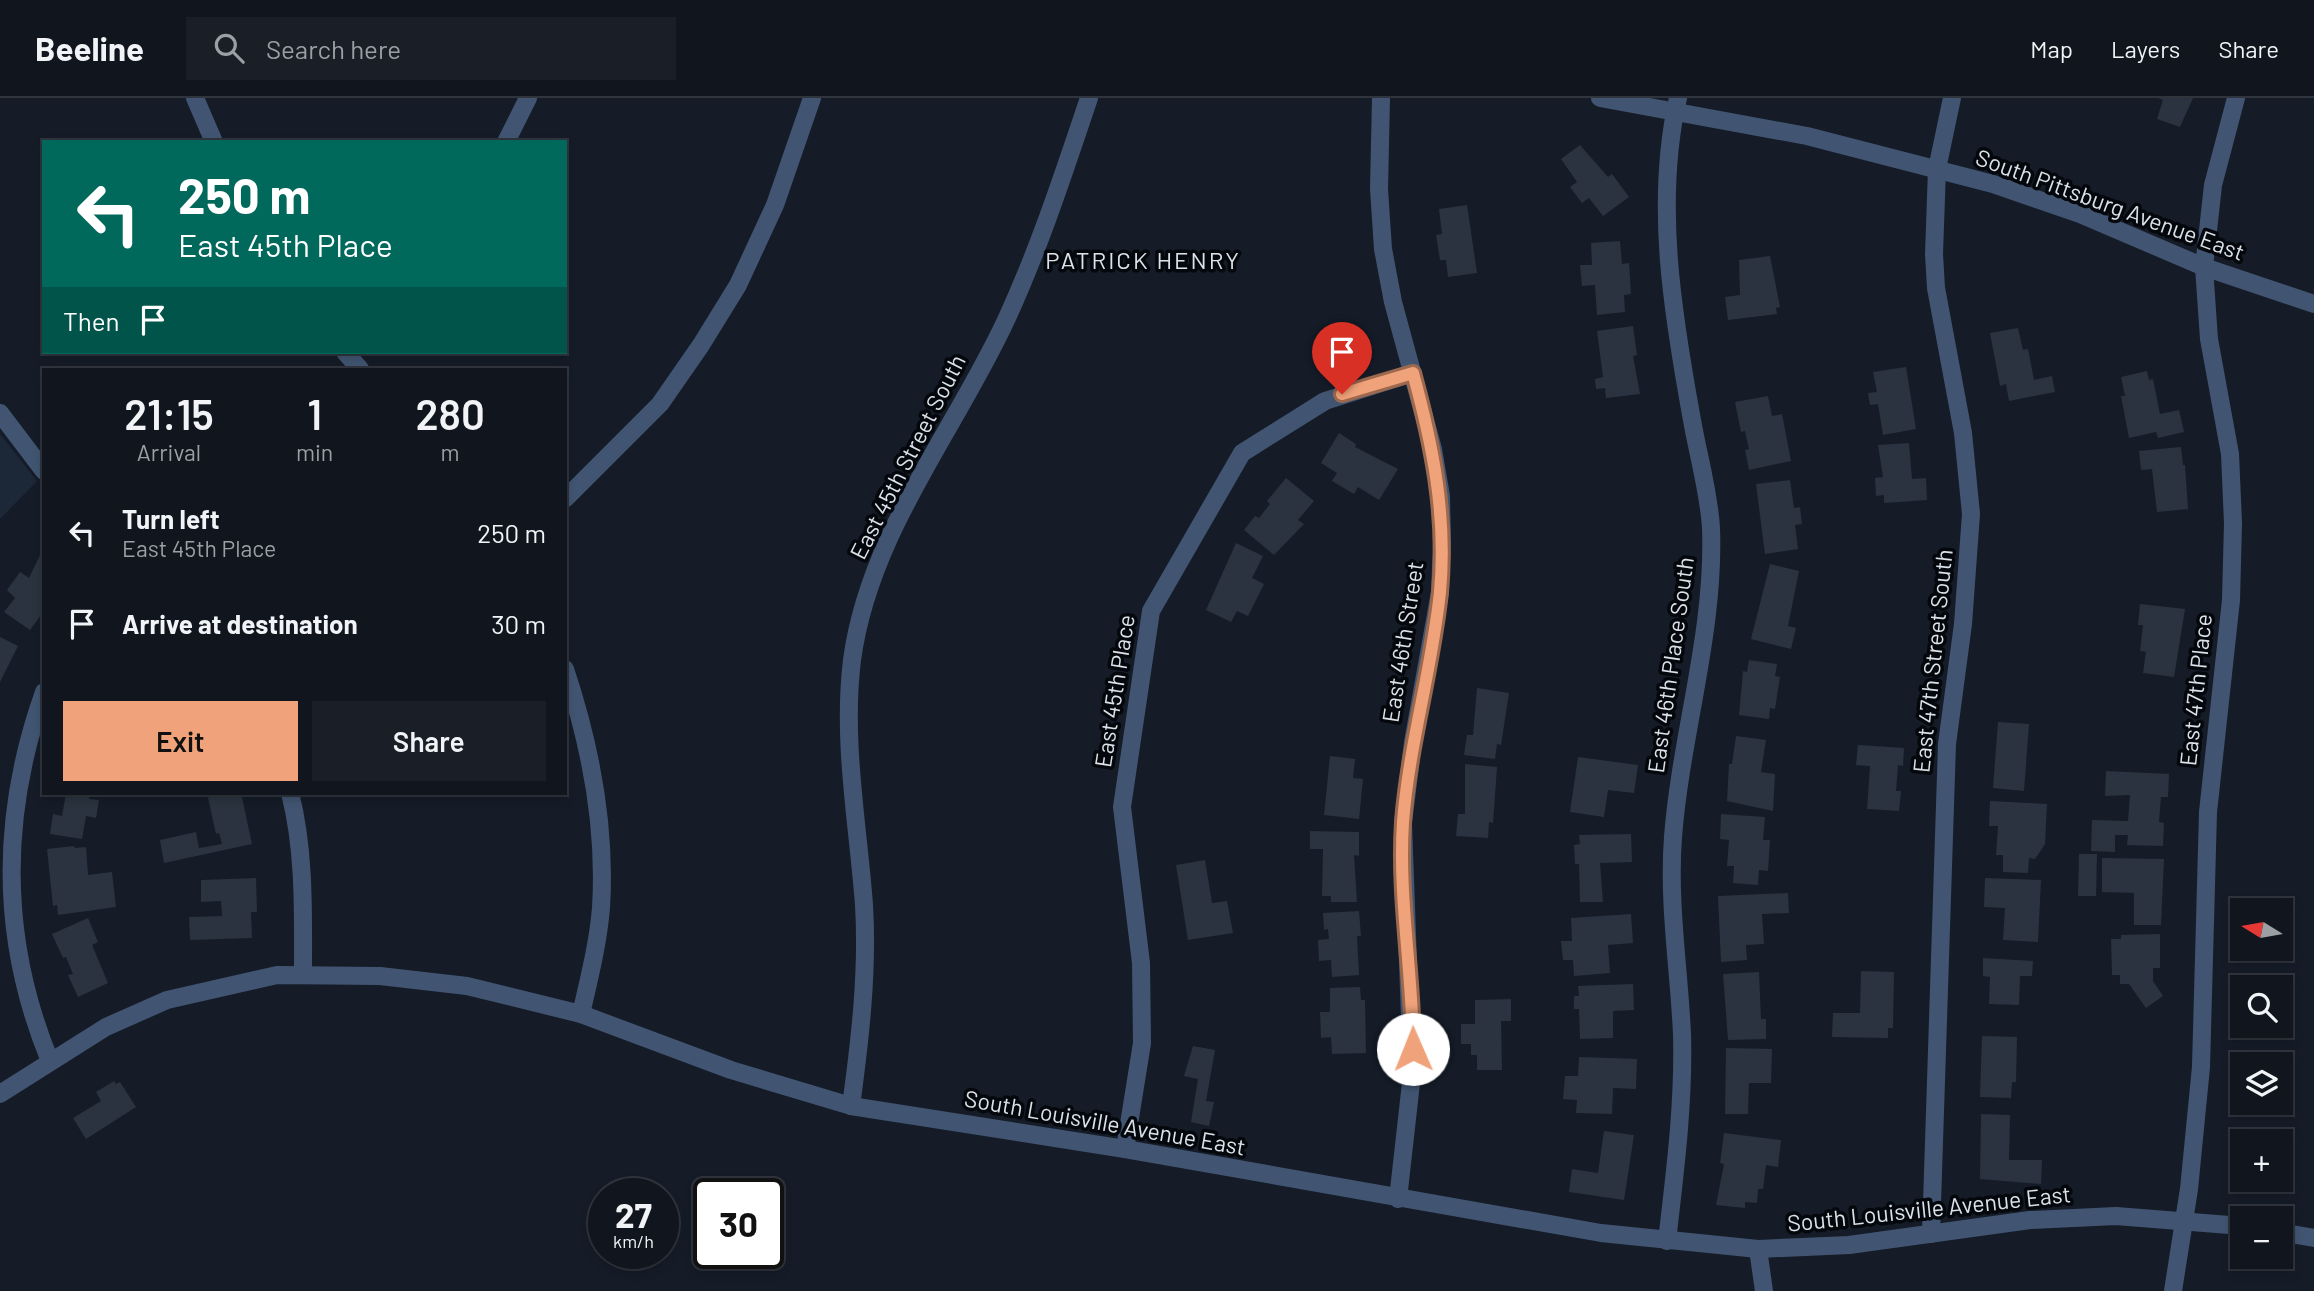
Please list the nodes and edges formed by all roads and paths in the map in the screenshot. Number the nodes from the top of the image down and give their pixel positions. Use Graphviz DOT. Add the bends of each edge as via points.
graph roads {
  1 [pos="195,98"];
  2 [pos="528,98"];
  3 [pos="812,98"];
  4 [pos="1089,98"];
  5 [pos="1381,98"];
  6 [pos="1600,98"];
  7 [pos="1952,98"];
  8 [pos="2236,98"];
  9 [pos="1676,105"];
  10 [pos="213,140"];
  11 [pos="507,140"];
  12 [pos="1937,169"];
  13 [pos="2204,267"];
  14 [pos="2314,304"];
  15 [pos="347,354"];
  16 [pos="359,368"];
  17 [pos="1413,373"];
  18 [pos="0,414"];
  19 [pos="42,468"];
  20 [pos="567,497"];
  21 [pos="567,675"];
  22 [pos="42,697"];
  23 [pos="290,795"];
  24 [pos="303,974"];
  25 [pos="581,1014"];
  26 [pos="50,1061"];
  27 [pos="0,1094"];
  28 [pos="851,1107"];
  29 [pos="1125,1149"];
  30 [pos="1398,1199"];
  31 [pos="2185,1219"];
  32 [pos="2230,1225"];
  33 [pos="1931,1234"];
  34 [pos="2293,1234"];
  35 [pos="2314,1238"];
  36 [pos="1667,1241"];
  37 [pos="1758,1249"];
  38 [pos="1764,1291"];
  39 [pos="2173,1291"];
  1 -- 10 [label="street"];
  2 -- 11 [label="street"];
  3 -- 20 [label="street" via="775,205 738,285 660,404"];
  4 -- 28 [label="street, East 45th Street South" via="1007,318 879,556 863,611 852,660 849,711 864,934 864,987"];
  5 -- 17 [label="street, East 46th Street" via="1383,249"];
  6 -- 9 [label="street, South Pittsburg Avenue East"];
  7 -- 12 [label="street, East 47th Street South"];
  8 -- 13 [label="street, East 47th Place" via="2213,185"];
  9 -- 12 [label="street, South Pittsburg Avenue East"];
  9 -- 36 [label="street, East 46th Place South" via="1669,240 1674,322 1711,524 1711,571 1673,838 1681,1116"];
  12 -- 13 [label="street, South Pittsburg Avenue East" via="2080,214"];
  12 -- 33 [label="street, East 47th Street South" via="1936,288 1957,397 1971,514 1947,744"];
  13 -- 14 [label="street, South Pittsburg Avenue East"];
  13 -- 31 [label="street, East 47th Place" via="2209,338 2230,454 2233,523 2231,600 2208,812 2201,1067"];
  15 -- 16 [label="street"];
  17 -- 29 [label="street, East 45th Place" via="1325,401 1242,453 1150,611 1122,807 1141,963 1142,1043"];
  17 -- 30 [label="street, East 46th Street" via="1433,449 1442,543 1440,592 1403,823 1412,1074"];
  18 -- 19 [label="street"];
  21 -- 25 [label="street" via="583,722 598,815 601,868 596,952"];
  22 -- 26 [label="street" via="24,738 8,804 4,884 6,923 19,988"];
  23 -- 24 [label="street" via="303,889"];
  24 -- 25 [label="street, South Louisville Avenue East" via="380,976 467,986"];
  24 -- 26 [label="street, South Louisville Avenue East" via="277,975 167,1000 106,1027"];
  25 -- 28 [label="street, South Louisville Avenue East" via="731,1070"];
  26 -- 27 [label="street, South Louisville Avenue East"];
  28 -- 29 [label="street, South Louisville Avenue East"];
  29 -- 30 [label="street, South Louisville Avenue East"];
  30 -- 36 [label="street, South Louisville Avenue East"];
  31 -- 32 [label="street, South Louisville Avenue East"];
  31 -- 33 [label="street, South Louisville Avenue East" via="2030,1220"];
  31 -- 39 [label="street, East 47th Place"];
  33 -- 37 [label="street, South Louisville Avenue East" via="1849,1245"];
  34 -- 35 [label="street"];
  36 -- 37 [label="street, South Louisville Avenue East"];
  37 -- 38 [label="street"];
}
